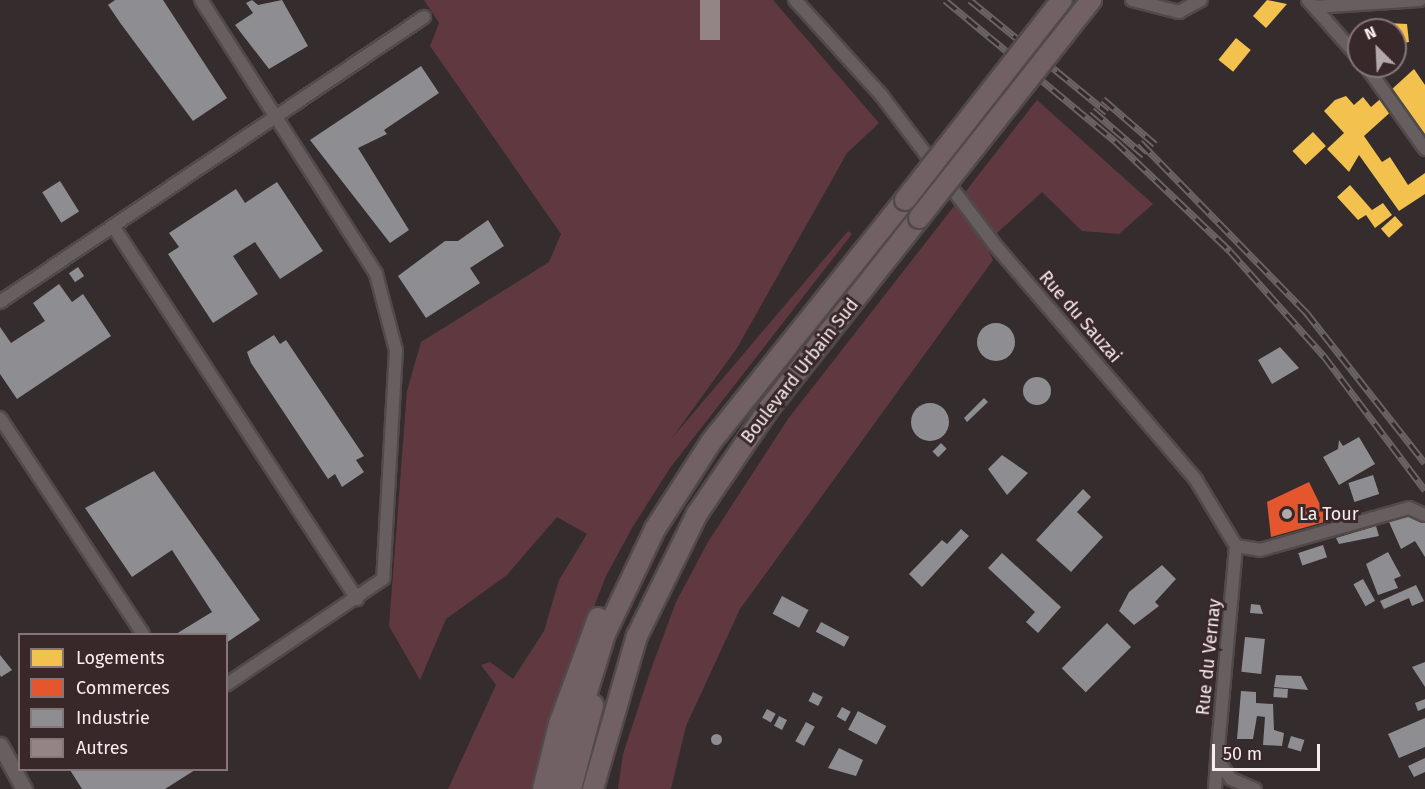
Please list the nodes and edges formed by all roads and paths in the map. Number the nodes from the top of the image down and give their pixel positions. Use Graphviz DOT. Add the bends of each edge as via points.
graph roads {
  1 [pos="201,0"];
  2 [pos="795,0"];
  3 [pos="1062,0"];
  4 [pos="1090,0"];
  5 [pos="1132,0"];
  6 [pos="1202,0"];
  7 [pos="1420,0"];
  8 [pos="1311,4"];
  9 [pos="424,17"];
  10 [pos="1347,44"];
  11 [pos="1375,78"];
  12 [pos="277,116"];
  13 [pos="1425,149"];
  14 [pos="112,226"];
  15 [pos="0,302"];
  16 [pos="778,360"];
  17 [pos="0,418"];
  18 [pos="1425,515"];
  19 [pos="1236,546"];
  20 [pos="357,599"];
  21 [pos="142,633"];
  22 [pos="228,684"];
  23 [pos="0,745"];
  24 [pos="1217,759"];
  25 [pos="24,789"];
  26 [pos="543,789"];
  27 [pos="557,789"];
  28 [pos="571,789"];
  29 [pos="593,789"];
  30 [pos="1215,789"];
  31 [pos="1255,789"];
  1 -- 12 [label="street"];
  2 -- 19 [label="street, Rue du Sauzai" via="894,112 994,244 1196,480"];
  3 -- 16 [label="highway, Boulevard Urbain Sud, bridge"];
  4 -- 29 [label="highway, Boulevard Urbain Sud, bridge" via="769,408 692,523 634,644"];
  5 -- 6 [label="street" via="1154,9 1179,12"];
  7 -- 8 [label="street"];
  8 -- 10 [label="street"];
  9 -- 12 [label="street"];
  11 -- 13 [label="street"];
  12 -- 14 [label="street"];
  12 -- 20 [label="street" via="376,274 396,350 383,579"];
  14 -- 15 [label="street"];
  14 -- 20 [label="street"];
  16 -- 26 [label="highway" via="759,366 717,419 633,543 583,653"];
  16 -- 27 [label="highway" via="706,450 637,562 583,693"];
  16 -- 28 [label="highway" via="701,474 646,571 602,677"];
  17 -- 21 [label="street"];
  18 -- 19 [label="street" via="1409,508 1260,550"];
  19 -- 24 [label="street, Rue du Vernay"];
  20 -- 22 [label="street"];
  23 -- 25 [label="street"];
  24 -- 30 [label="street, Rue du Vernay"];
  24 -- 31 [label="street" via="1232,779"];
}
